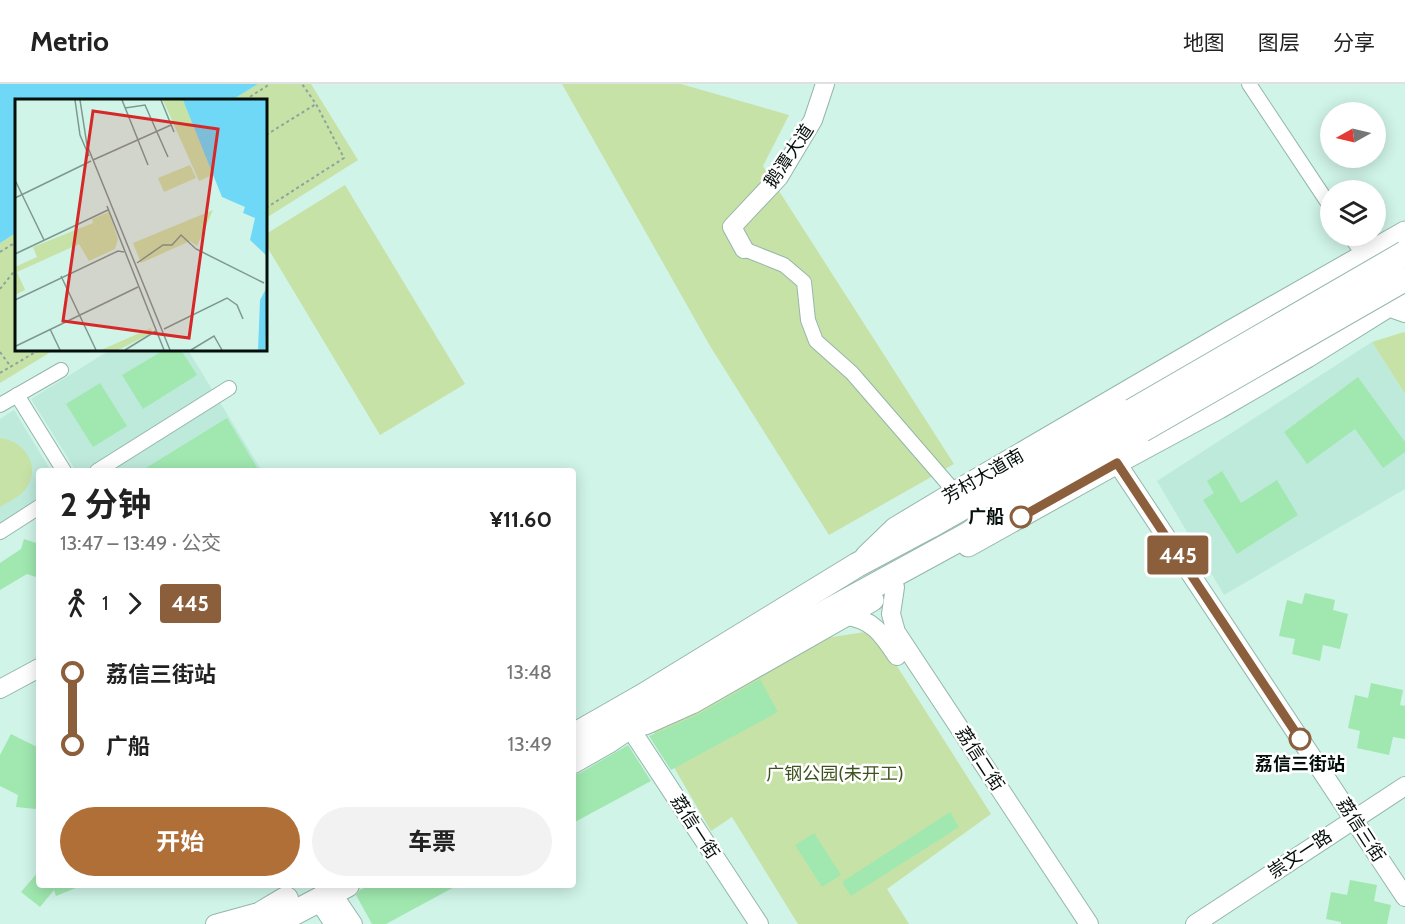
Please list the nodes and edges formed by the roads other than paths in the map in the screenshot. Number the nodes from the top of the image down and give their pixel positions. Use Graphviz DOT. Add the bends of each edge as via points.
graph roads {
  1 [pos="825,84"];
  2 [pos="1249,84"];
  3 [pos="1320,191"];
  4 [pos="1405,232"];
  5 [pos="1357,246"];
  6 [pos="744,249"];
  7 [pos="1405,254"];
  8 [pos="1364,255"];
  9 [pos="1405,279"];
  10 [pos="1276,305"];
  11 [pos="1399,306"];
  12 [pos="1307,357"];
  13 [pos="61,370"];
  14 [pos="229,388"];
  15 [pos="17,395"];
  16 [pos="0,405"];
  17 [pos="1137,420"];
  18 [pos="1117,463"];
  19 [pos="62,468"];
  20 [pos="102,468"];
  21 [pos="955,492"];
  22 [pos="36,509"];
  23 [pos="0,532"];
  24 [pos="857,565"];
  25 [pos="895,587"];
  26 [pos="845,616"];
  27 [pos="36,670"];
  28 [pos="0,689"];
  29 [pos="632,730"];
  30 [pos="576,734"];
  31 [pos="608,741"];
  32 [pos="576,759"];
  33 [pos="1405,786"];
  34 [pos="1353,819"];
  35 [pos="1405,897"];
  36 [pos="304,904"];
  37 [pos="215,924"];
  38 [pos="231,924"];
  39 [pos="244,924"];
  40 [pos="334,924"];
  41 [pos="353,924"];
  42 [pos="759,924"];
  43 [pos="1075,924"];
  44 [pos="1089,924"];
  45 [pos="1195,924"];
  1 -- 6 [label="street, 鹅潭大道" via="813,120 779,177 732,227"];
  2 -- 3 [label="street"];
  4 -- 8 [label="main road, 芳村大道南"];
  5 -- 8 [label="street"];
  6 -- 21 [label="street" via="784,265 804,282 807,320 816,341 852,374"];
  7 -- 17 [label="highway, bridge"];
  8 -- 10 [label="main road, 芳村大道南"];
  9 -- 17 [label="highway, bridge"];
  10 -- 12 [label="main road" via="1300,304 1317,333"];
  10 -- 21 [label="main road, 芳村大道南"];
  11 -- 12 [label="main road"];
  12 -- 18 [label="main road"];
  13 -- 15 [label="street"];
  14 -- 20 [label="street"];
  15 -- 16 [label="street"];
  15 -- 19 [label="street"];
  17 -- 24 [label="highway"];
  17 -- 31 [label="highway" via="967,535 685,689"];
  18 -- 25 [label="main road"];
  18 -- 34 [label="street, 荔信三街"];
  21 -- 24 [label="main road, 芳村大道南" via="894,528"];
  22 -- 23 [label="street"];
  24 -- 30 [label="highway, 芳村大道南"];
  25 -- 26 [label="main road"];
  25 -- 44 [label="street, 荔信二街" via="891,614 896,632"];
  26 -- 29 [label="main road" via="692,703"];
  26 -- 43 [label="street, 荔信二街" via="868,621 886,639"];
  27 -- 28 [label="street"];
  29 -- 31 [label="main road"];
  29 -- 42 [label="street, 荔信一街"];
  31 -- 32 [label="highway"];
  33 -- 34 [label="street, 崇文一路"];
  34 -- 35 [label="street, 荔信三街"];
  34 -- 45 [label="street, 崇文一路"];
  36 -- 37 [label="street"];
  36 -- 38 [label="highway"];
  36 -- 39 [label="highway"];
  36 -- 40 [label="street"];
  36 -- 41 [label="street"];
}
